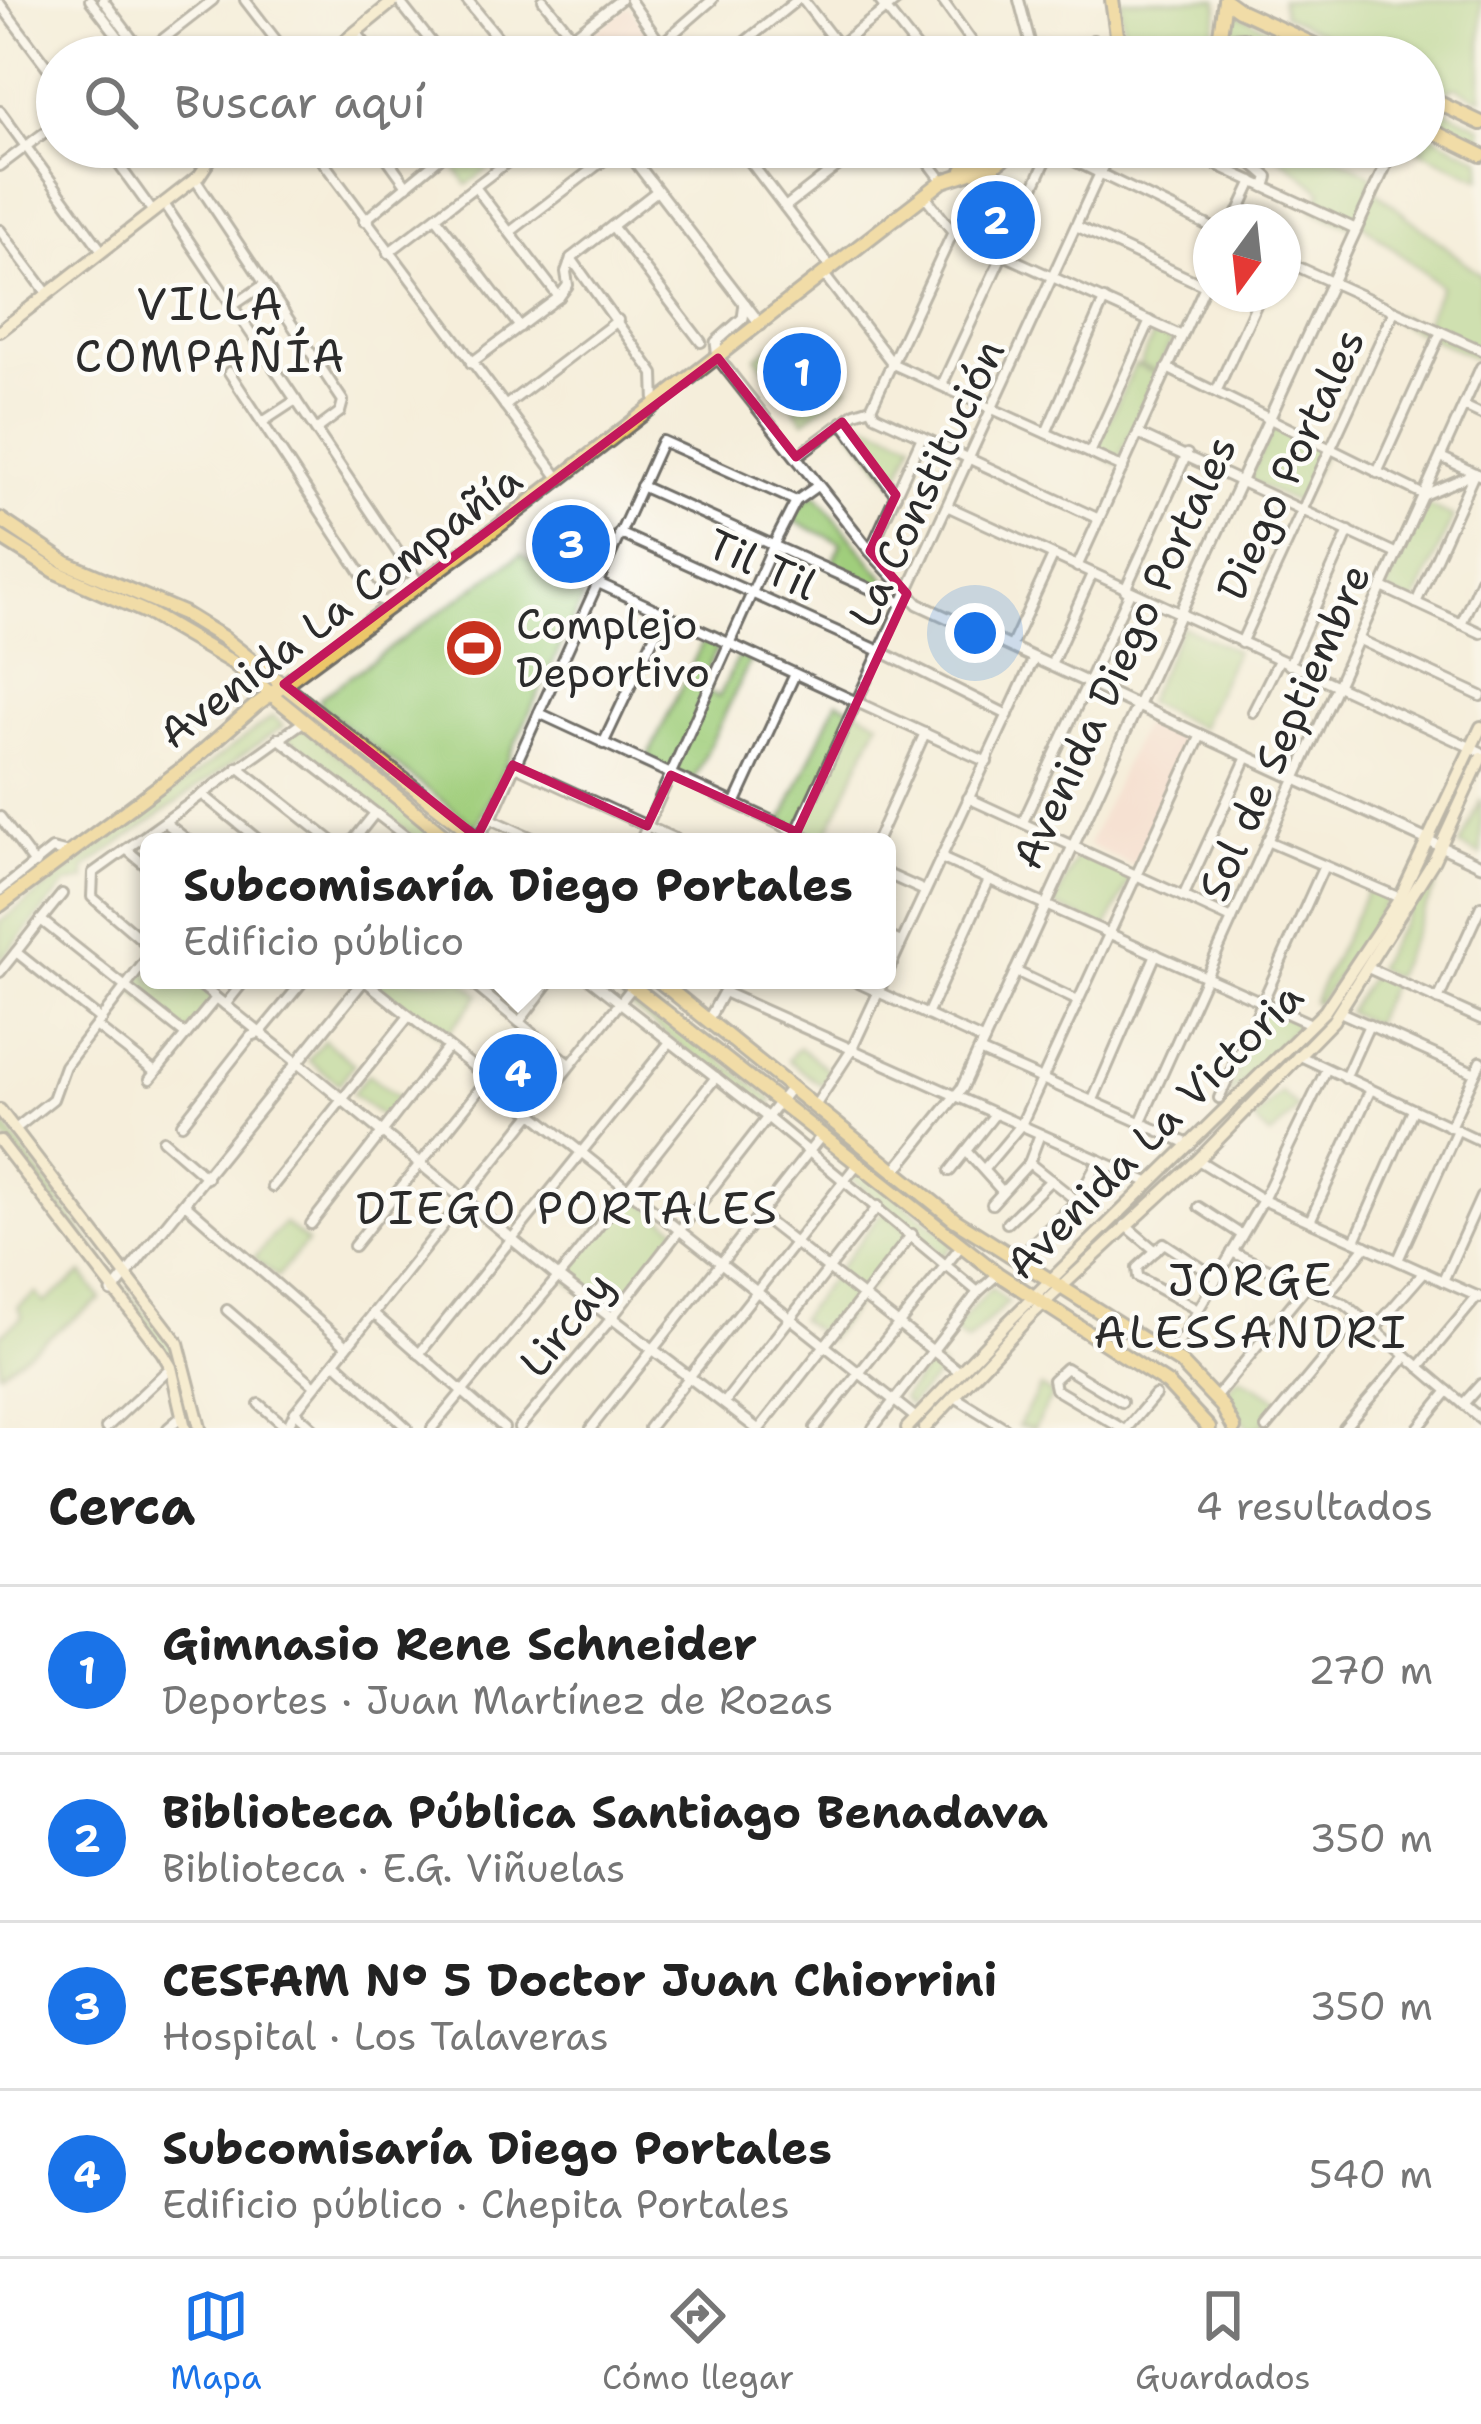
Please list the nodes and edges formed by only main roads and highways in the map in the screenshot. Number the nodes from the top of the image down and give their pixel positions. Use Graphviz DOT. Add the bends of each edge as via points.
graph roads {
  1 [pos="396,0"];
  2 [pos="1112,0"];
  3 [pos="1225,0"];
  4 [pos="1117,35"];
  5 [pos="351,36"];
  6 [pos="1217,36"];
  7 [pos="1296,36"];
  8 [pos="1445,106"];
  9 [pos="1481,123"];
  10 [pos="1445,137"];
  11 [pos="1481,155"];
  12 [pos="202,168"];
  13 [pos="963,168"];
  14 [pos="983,168"];
  15 [pos="950,178"];
  16 [pos="0,331"];
  17 [pos="0,520"];
  18 [pos="0,537"];
  19 [pos="284,684"];
  20 [pos="270,694"];
  21 [pos="1481,728"];
  22 [pos="1478,752"];
  23 [pos="441,833"];
  24 [pos="469,833"];
  25 [pos="1434,844"];
  26 [pos="0,905"];
  27 [pos="641,989"];
  28 [pos="669,989"];
  29 [pos="1294,1052"];
  30 [pos="0,1110"];
  31 [pos="2,1148"];
  32 [pos="1054,1285"];
  33 [pos="1038,1301"];
  34 [pos="183,1422"];
  35 [pos="916,1425"];
  36 [pos="200,1428"];
  37 [pos="1209,1428"];
  38 [pos="1234,1428"];
  1 -- 5 [label="main road"];
  2 -- 4 [label="main road"];
  3 -- 6 [label="main road"];
  3 -- 7 [label="main road"];
  8 -- 9 [label="main road"];
  10 -- 11 [label="main road"];
  12 -- 16 [label="main road"];
  13 -- 15 [label="main road, Avenida La Compañía"];
  14 -- 15 [label="main road, Avenida La Compañía"];
  15 -- 19 [label="main road, Avenida La Compañía"];
  17 -- 19 [label="main road" via="66,562 203,624"];
  18 -- 20 [label="main road" via="198,640"];
  19 -- 20 [label="main road, Avenida La Compañía"];
  19 -- 24 [label="main road"];
  20 -- 23 [label="main road"];
  20 -- 26 [label="main road, Avenida La Compañía"];
  21 -- 22 [label="main road, Avenida La Victoria"];
  22 -- 25 [label="main road, Avenida La Victoria"];
  25 -- 29 [label="main road, Avenida La Victoria"];
  25 -- 29 [label="main road, Avenida La Victoria" via="1340,1012"];
  27 -- 33 [label="main road"];
  28 -- 32 [label="main road" via="955,1220"];
  29 -- 32 [label="main road, Avenida La Victoria"];
  29 -- 32 [label="main road, Avenida La Victoria" via="1198,1160"];
  30 -- 36 [label="main road" via="183,1353"];
  31 -- 34 [label="main road" via="171,1367"];
  32 -- 33 [label="main road, Avenida La Victoria"];
  32 -- 38 [label="main road" via="1171,1357"];
  33 -- 35 [label="main road, Avenida La Victoria"];
  33 -- 35 [label="main road, Avenida La Victoria" via="955,1397"];
  33 -- 37 [label="main road" via="1168,1384"];
}
